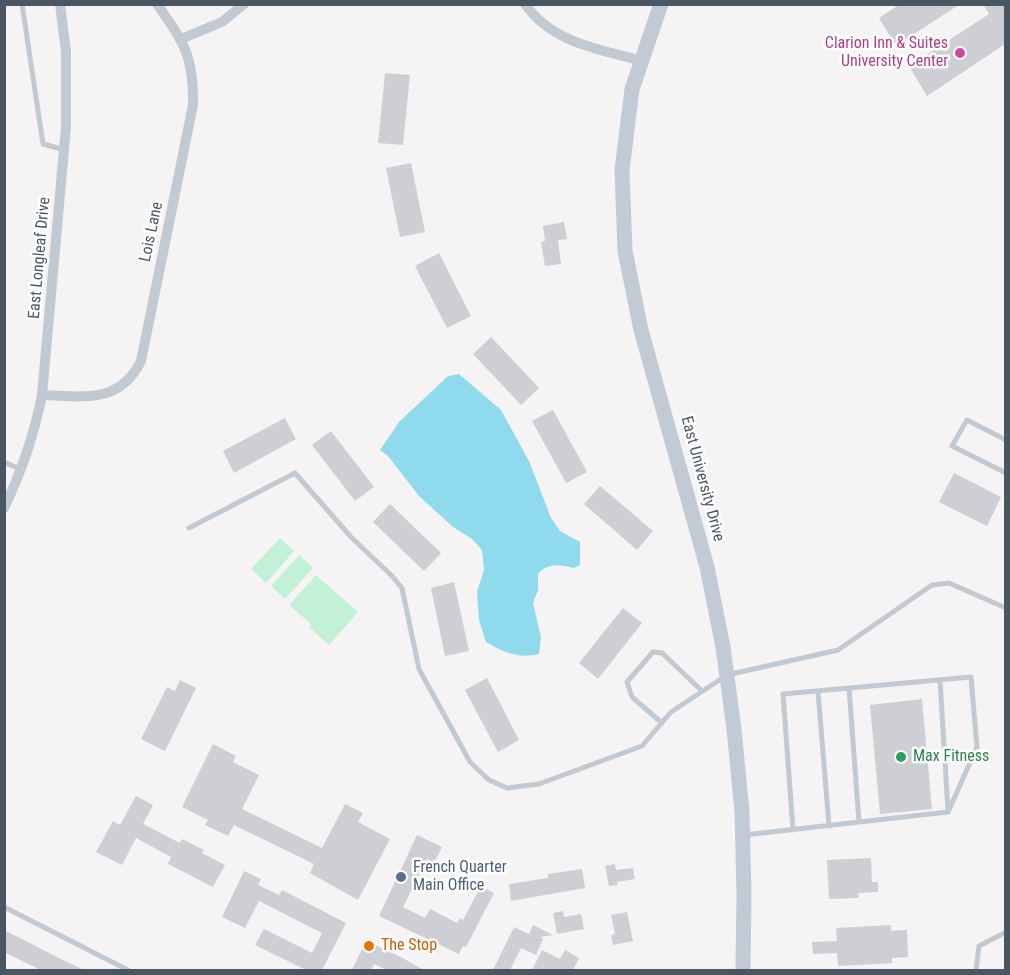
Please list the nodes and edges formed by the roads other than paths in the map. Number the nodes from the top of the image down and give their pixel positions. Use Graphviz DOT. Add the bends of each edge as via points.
graph roads {
  1 [pos="22,4"];
  2 [pos="60,4"];
  3 [pos="157,4"];
  4 [pos="244,4"];
  5 [pos="525,4"];
  6 [pos="662,4"];
  7 [pos="181,39"];
  8 [pos="642,61"];
  9 [pos="65,150"];
  10 [pos="42,395"];
  11 [pos="1005,440"];
  12 [pos="4,462"];
  13 [pos="22,470"];
  14 [pos="1005,473"];
  15 [pos="4,508"];
  16 [pos="189,528"];
  17 [pos="1005,608"];
  18 [pos="727,675"];
  19 [pos="940,680"];
  20 [pos="849,688"];
  21 [pos="701,690"];
  22 [pos="818,691"];
  23 [pos="662,723"];
  24 [pos="948,812"];
  25 [pos="858,822"];
  26 [pos="829,826"];
  27 [pos="793,830"];
  28 [pos="742,836"];
  29 [pos="4,908"];
  30 [pos="1005,932"];
  31 [pos="128,970"];
  32 [pos="743,970"];
  33 [pos="976,970"];
  1 -- 9 [label="lane" via="43,144"];
  2 -- 9 [label="street, East Longleaf Drive" via="68,79"];
  3 -- 7 [label="street, Lois Lane"];
  4 -- 7 [label="street" via="222,22"];
  5 -- 8 [label="street" via="533,16 559,36"];
  6 -- 8 [label="main road, East University Drive"];
  7 -- 10 [label="street, Lois Lane" via="191,68 193,105 141,361 123,386 109,393 94,397"];
  8 -- 18 [label="main road, East University Drive" via="632,89 622,170 625,251 641,330 707,567"];
  9 -- 10 [label="street, East Longleaf Drive"];
  10 -- 13 [label="street, East Longleaf Drive"];
  11 -- 14 [label="lane" via="967,420 952,446"];
  12 -- 13 [label="lane"];
  13 -- 15 [label="street, East Longleaf Drive"];
  16 -- 23 [label="lane" via="295,473 402,588 419,669 470,762 489,780 507,788 539,784 642,746"];
  17 -- 18 [label="lane" via="949,583 932,585 838,650"];
  18 -- 21 [label="lane"];
  18 -- 28 [label="main road, East University Drive"];
  19 -- 20 [label="lane"];
  19 -- 24 [label="lane"];
  19 -- 24 [label="lane" via="971,677 977,747"];
  20 -- 22 [label="lane"];
  20 -- 25 [label="lane"];
  21 -- 23 [label="lane"];
  21 -- 23 [label="lane" via="662,653 653,652 627,682 632,697"];
  22 -- 26 [label="lane"];
  22 -- 27 [label="lane" via="783,694"];
  24 -- 25 [label="lane"];
  25 -- 26 [label="lane"];
  26 -- 27 [label="lane"];
  27 -- 28 [label="lane"];
  28 -- 32 [label="main road, East University Drive"];
  29 -- 31 [label="lane"];
  30 -- 33 [label="lane" via="979,946"];
}
